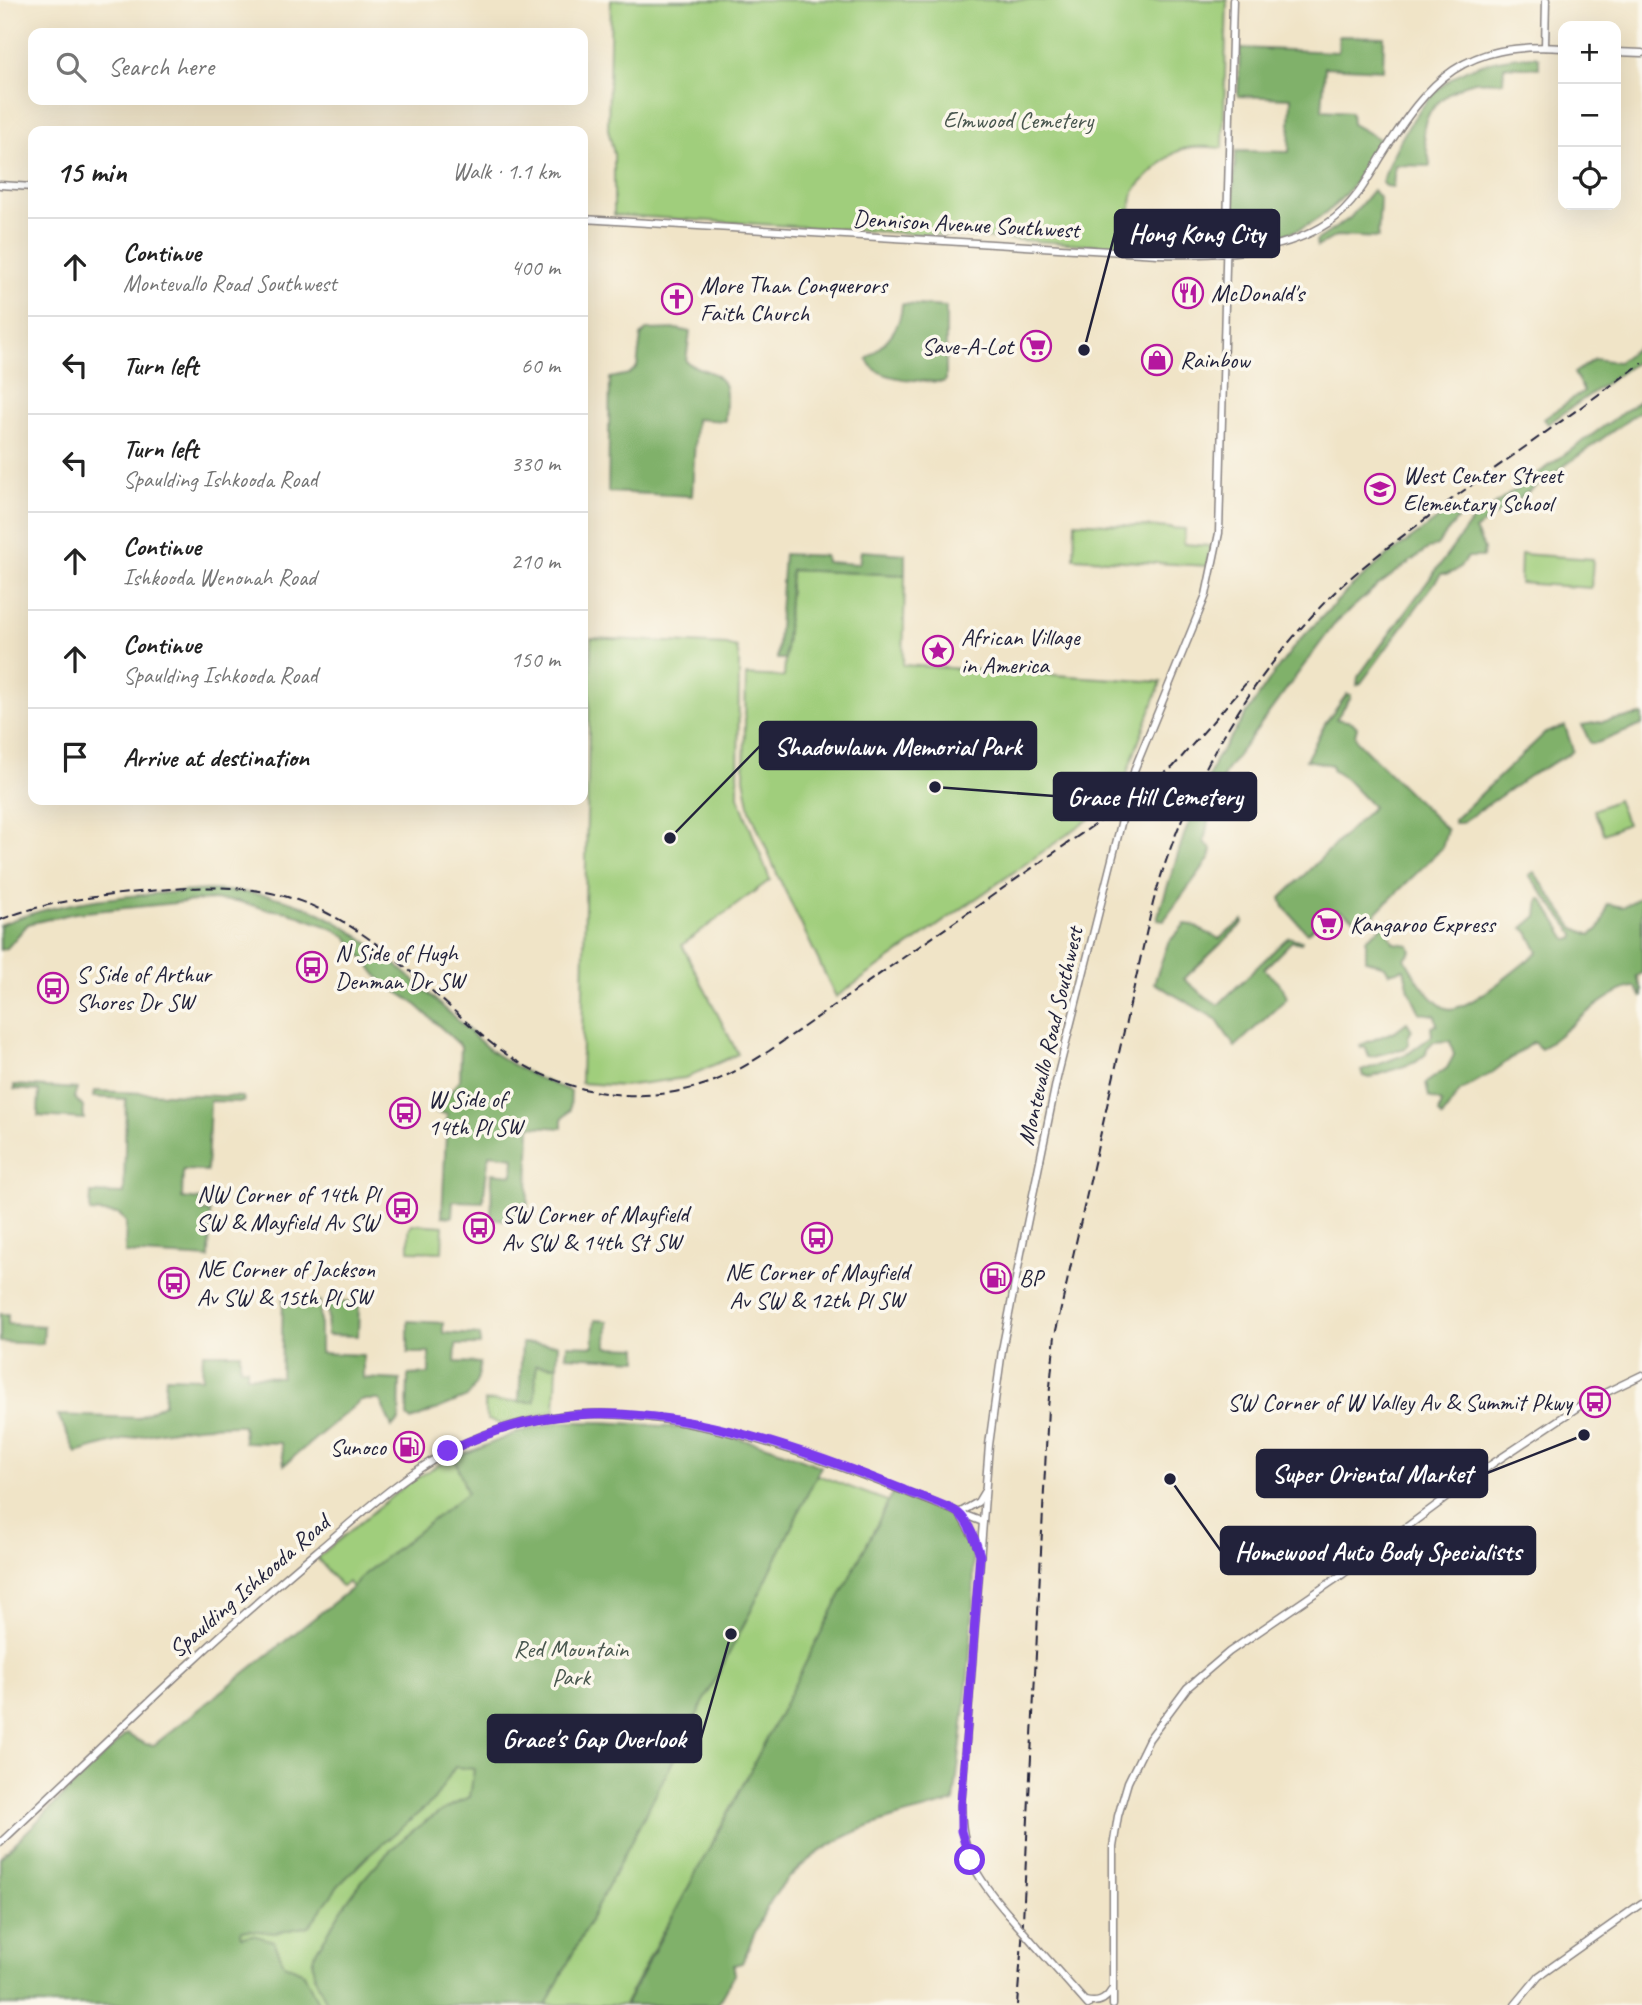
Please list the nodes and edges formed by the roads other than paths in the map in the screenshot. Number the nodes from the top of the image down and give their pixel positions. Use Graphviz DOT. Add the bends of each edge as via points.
graph roads {
  1 [pos="1233,0"];
  2 [pos="1546,0"];
  3 [pos="1545,47"];
  4 [pos="1558,48"];
  5 [pos="1621,52"];
  6 [pos="1642,54"];
  7 [pos="0,185"];
  8 [pos="28,187"];
  9 [pos="1227,215"];
  10 [pos="588,219"];
  11 [pos="1257,248"];
  12 [pos="1226,252"];
  13 [pos="1642,1375"];
  14 [pos="985,1490"];
  15 [pos="959,1513"];
  16 [pos="983,1522"];
  17 [pos="980,1555"];
  18 [pos="0,1843"];
  19 [pos="1642,1903"];
  20 [pos="1112,1989"];
  21 [pos="1086,2003"];
  22 [pos="1113,2005"];
  23 [pos="1119,2005"];
  24 [pos="1515,2005"];
  1 -- 9 [label="main road, Montevallo Road Southwest"];
  2 -- 3 [label="main road"];
  3 -- 4 [label="main road, Dennison Avenue Southwest"];
  3 -- 11 [label="main road, Dennison Avenue Southwest" via="1513,48 1454,69 1425,94 1359,193 1330,222 1278,245"];
  5 -- 6 [label="main road"];
  7 -- 8 [label="main road"];
  9 -- 11 [label="main road" via="1233,233"];
  9 -- 12 [label="main road, Montevallo Road Southwest"];
  10 -- 12 [label="main road, Dennison Avenue Southwest" via="1158,254"];
  11 -- 12 [label="main road, Dennison Avenue Southwest"];
  12 -- 14 [label="main road, Montevallo Road Southwest" via="1219,533 1206,595 1135,768 1057,1078 1002,1350"];
  13 -- 20 [label="main road" via="1584,1404 1492,1464 1229,1652 1186,1688 1149,1739 1118,1816 1113,1847"];
  14 -- 15 [label="main road" via="978,1502"];
  14 -- 16 [label="main road, Montevallo Road Southwest"];
  15 -- 16 [label="main road"];
  15 -- 17 [label="main road"];
  15 -- 18 [label="main road, Spaulding Ishkooda Road" via="764,1440 678,1421 606,1414 528,1422 491,1433 417,1469 216,1638"];
  16 -- 17 [label="main road"];
  17 -- 21 [label="main road, bridge" via="961,1831 970,1860 988,1891"];
  19 -- 24 [label="main road" via="1539,1976"];
  20 -- 21 [label="main road" via="1102,2001"];
  20 -- 22 [label="main road"];
  20 -- 23 [label="main road"];
}
